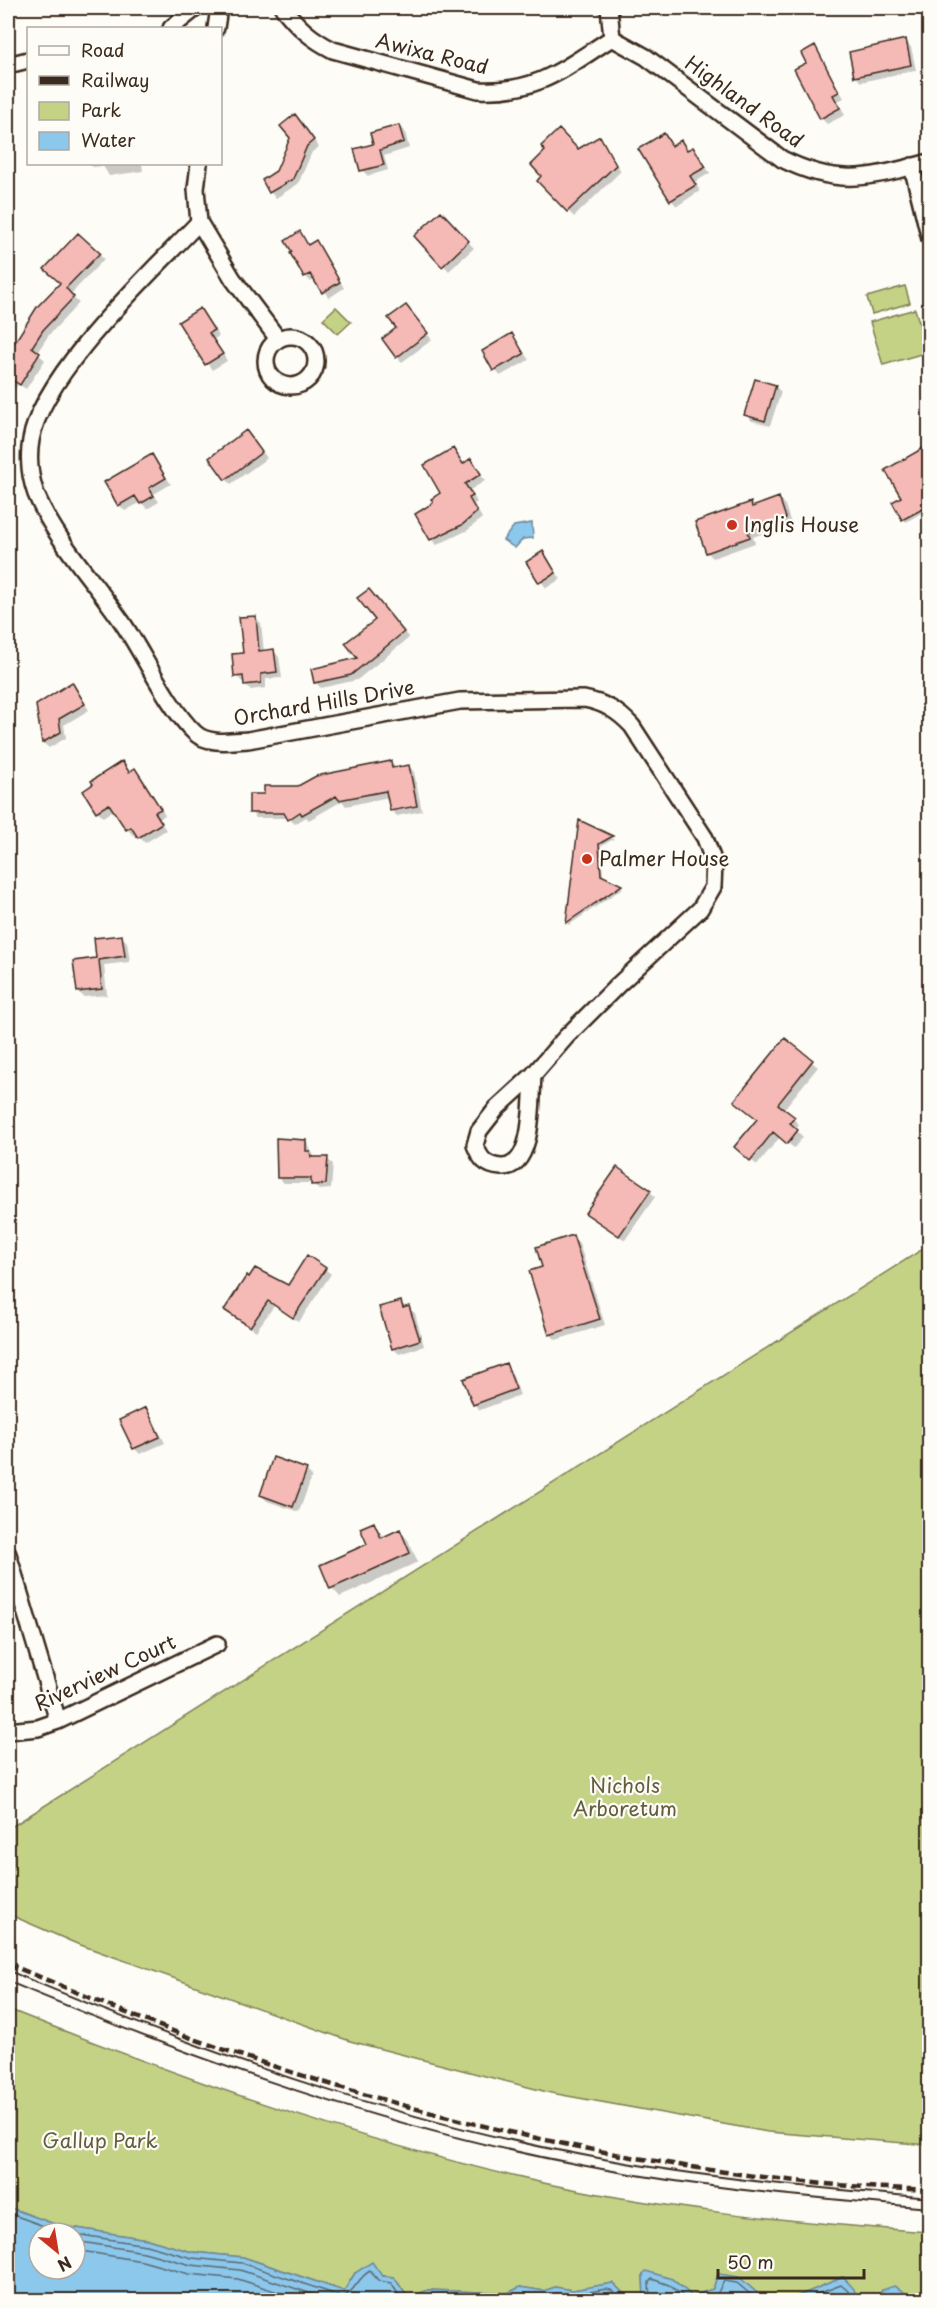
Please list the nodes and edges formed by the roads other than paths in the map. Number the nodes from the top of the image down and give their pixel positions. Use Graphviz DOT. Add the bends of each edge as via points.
graph roads {
  1 [pos="196,8"];
  2 [pos="219,8"];
  3 [pos="283,8"];
  4 [pos="609,8"];
  5 [pos="172,27"];
  6 [pos="216,27"];
  7 [pos="612,38"];
  8 [pos="27,60"];
  9 [pos="8,65"];
  10 [pos="930,162"];
  11 [pos="199,165"];
  12 [pos="912,166"];
  13 [pos="199,222"];
  14 [pos="930,239"];
  15 [pos="278,339"];
  16 [pos="533,1075"];
  17 [pos="8,1554"];
  18 [pos="217,1644"];
  19 [pos="58,1722"];
  20 [pos="8,1731"];
  21 [pos="8,1976"];
  22 [pos="930,2203"];
  1 -- 5 [label="street"];
  2 -- 6 [label="street"];
  3 -- 7 [label="street, Awixa Road" via="301,30 333,50 478,90 503,91 543,81"];
  4 -- 7 [label="street"];
  7 -- 12 [label="street, Highland Road" via="646,57 782,159 807,171 858,178"];
  8 -- 9 [label="street"];
  10 -- 12 [label="street, Highland Road"];
  11 -- 13 [label="street"];
  12 -- 14 [label="street"];
  13 -- 15 [label="street" via="233,279"];
  13 -- 16 [label="street, Orchard Hills Drive" via="76,354 41,412 31,438 29,463 35,492 196,734 217,741 248,740 460,701 584,699 618,712 632,726 705,838 714,863 713,887 700,909 619,984"];
  16 -- 16 [label="street, Orchard Hills Drive" via="497,1108 479,1131 475,1145 480,1158 491,1166 506,1167 519,1159 527,1145"];
  17 -- 19 [label="street"];
  18 -- 19 [label="street, Riverview Court"];
  19 -- 20 [label="street, Riverview Court" via="20,1732"];
  21 -- 22 [label="lane" via="128,2025 304,2088 425,2124 586,2161 736,2184"];
}
